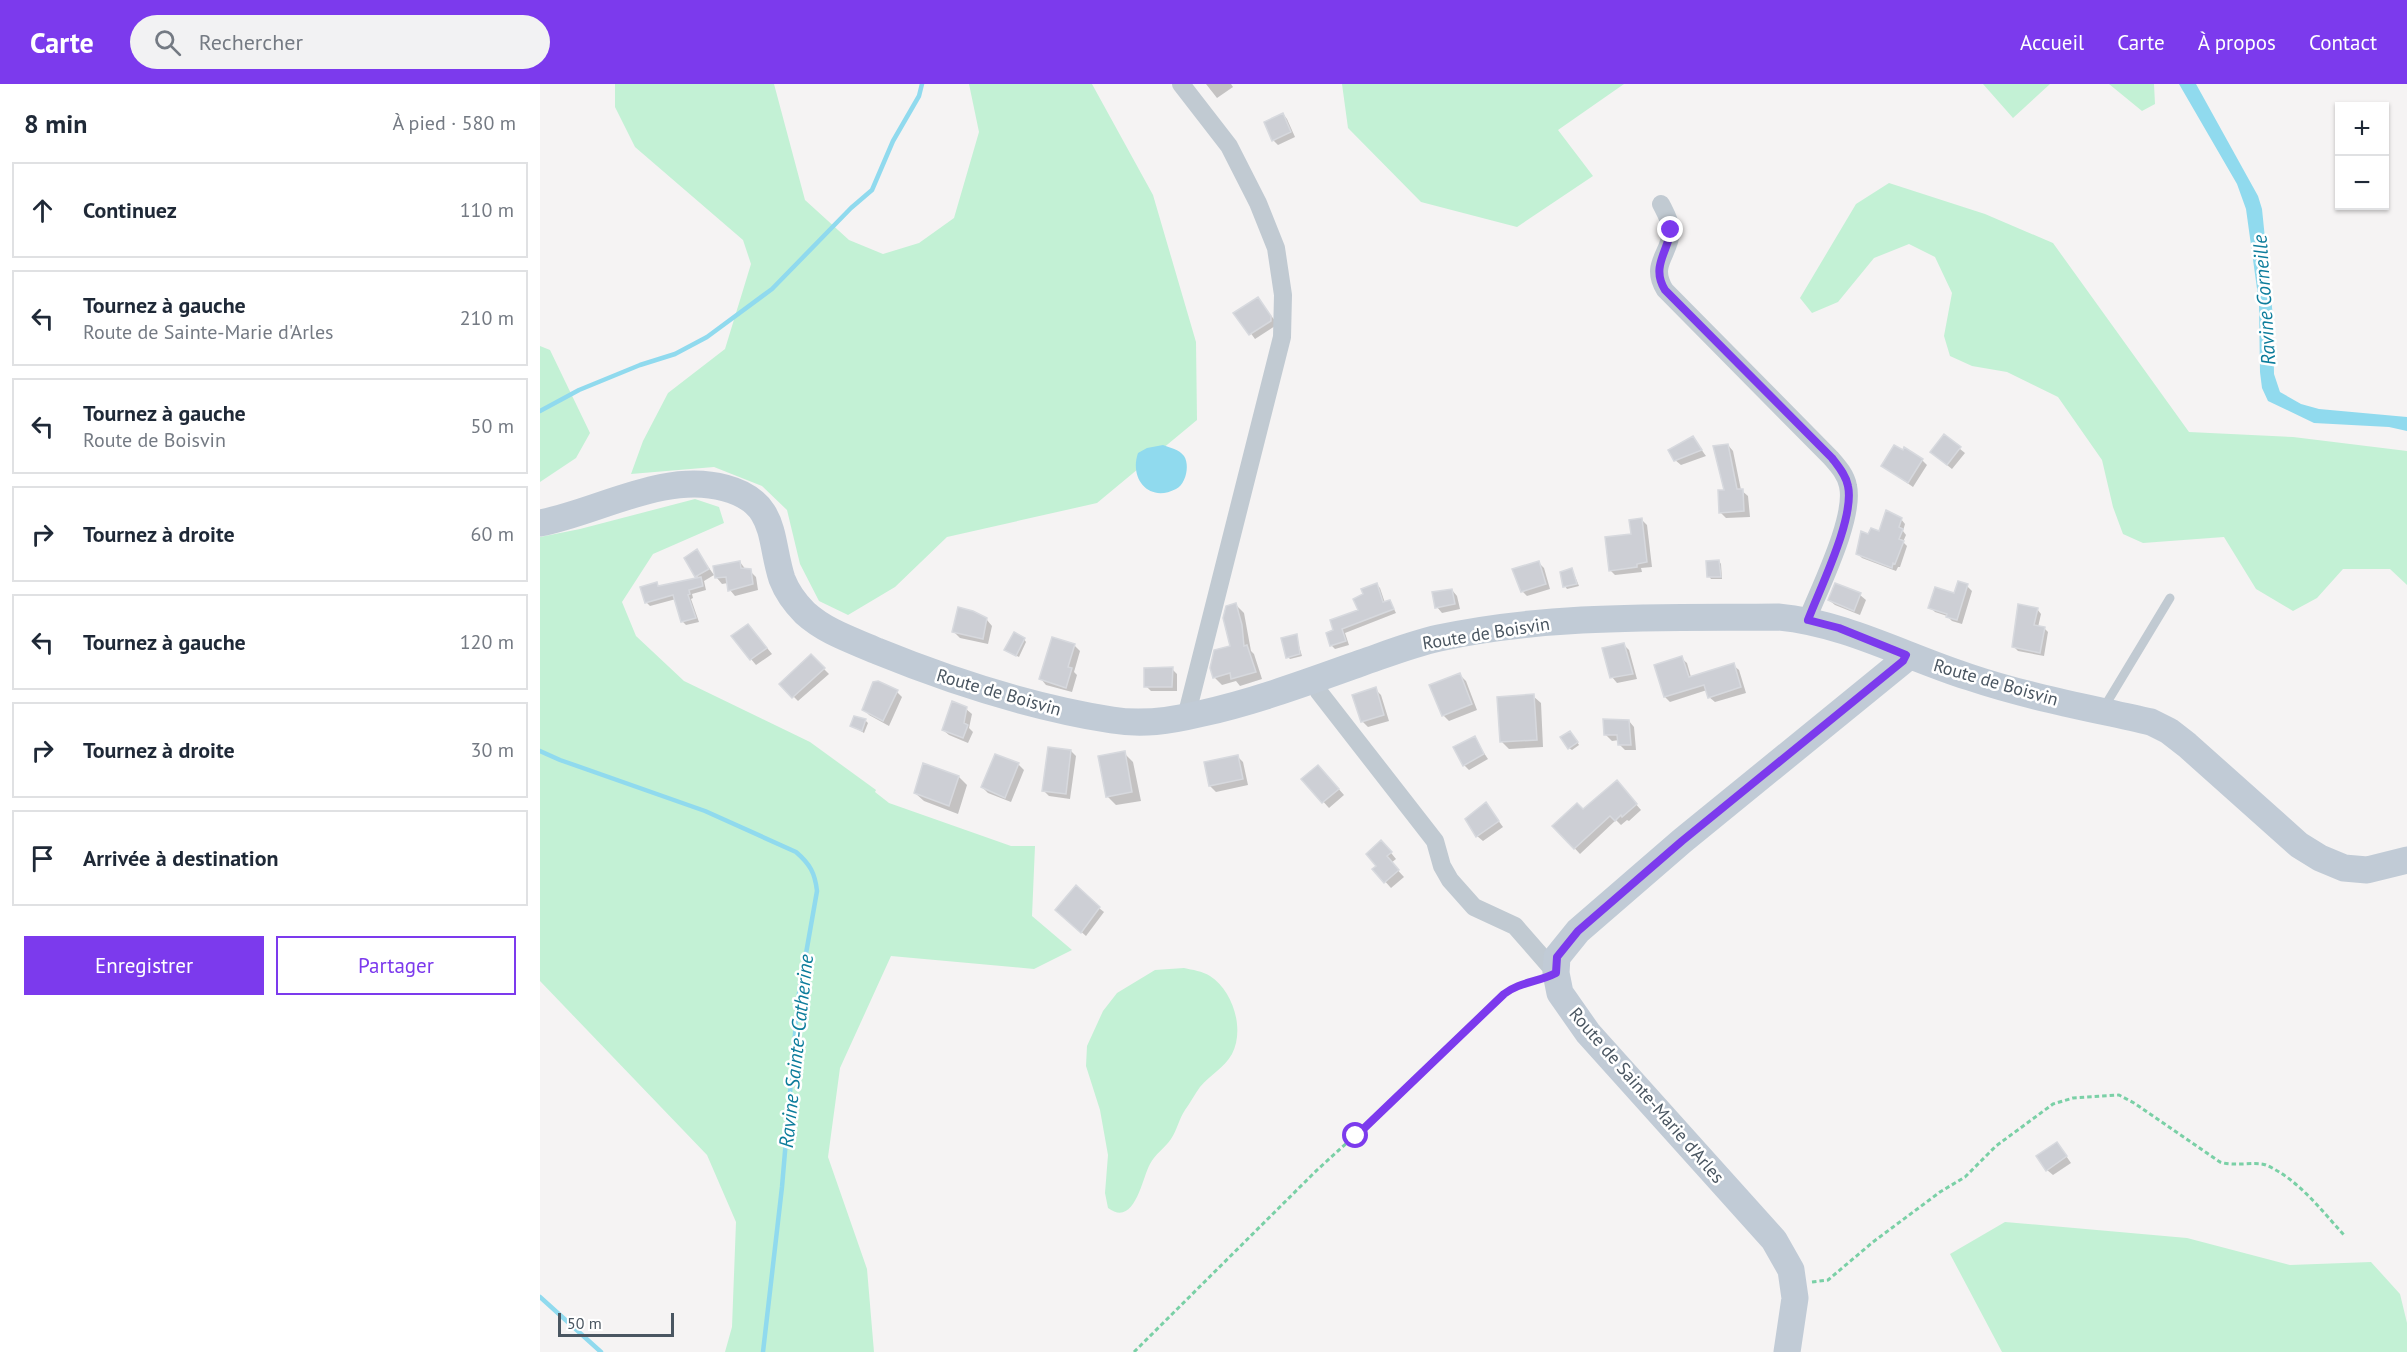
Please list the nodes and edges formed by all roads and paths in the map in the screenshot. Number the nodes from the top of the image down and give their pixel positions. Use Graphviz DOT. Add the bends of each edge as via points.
graph roads {
  1 [pos="1181,84"];
  2 [pos="1661,204"];
  3 [pos="540,523"];
  4 [pos="2170,598"];
  5 [pos="1808,620"];
  6 [pos="1906,655"];
  7 [pos="1314,679"];
  8 [pos="2102,711"];
  9 [pos="1186,717"];
  10 [pos="2407,860"];
  11 [pos="1556,973"];
  12 [pos="2344,1235"];
  13 [pos="1792,1281"];
  14 [pos="1134,1352"];
  15 [pos="1787,1352"];
  1 -- 9 [label="street" via="1229,146 1258,203 1276,248 1283,295 1282,336"];
  2 -- 5 [label="street" via="1671,230 1658,269 1665,290 1844,474 1849,502 1845,522"];
  3 -- 9 [label="main road, Route de Boisvin" via="651,491 697,485 728,489 755,503 764,514 782,578 796,602 816,622 839,636 925,671 1029,703 1114,721 1144,723"];
  4 -- 8 [label="lane"];
  5 -- 6 [label="main road, Route de Boisvin"];
  5 -- 7 [label="main road, Route de Boisvin" via="1569,620 1517,625 1432,639"];
  6 -- 8 [label="main road, Route de Boisvin" via="1971,678"];
  6 -- 11 [label="main road" via="1578,931 1557,957"];
  7 -- 9 [label="main road, Route de Boisvin" via="1224,709"];
  7 -- 11 [label="street" via="1319,692 1435,841 1450,880 1474,907 1515,926"];
  8 -- 10 [label="main road, Route de Boisvin" via="2151,722 2169,731 2299,845 2320,858 2344,868 2367,870"];
  11 -- 13 [label="main road, Route de Sainte-Marie d'Arles" via="1560,993 1588,1033 1774,1240 1791,1270"];
  11 -- 14 [label="path" via="1504,994 1309,1178"];
  12 -- 13 [label="path" via="2299,1187 2265,1164 2231,1166 2220,1162 2119,1095 2073,1098 2053,1104 2005,1138 1965,1177 1902,1220 1828,1280"];
  13 -- 15 [label="main road, Route de Sainte-Marie d'Arles" via="1795,1298"];
}
